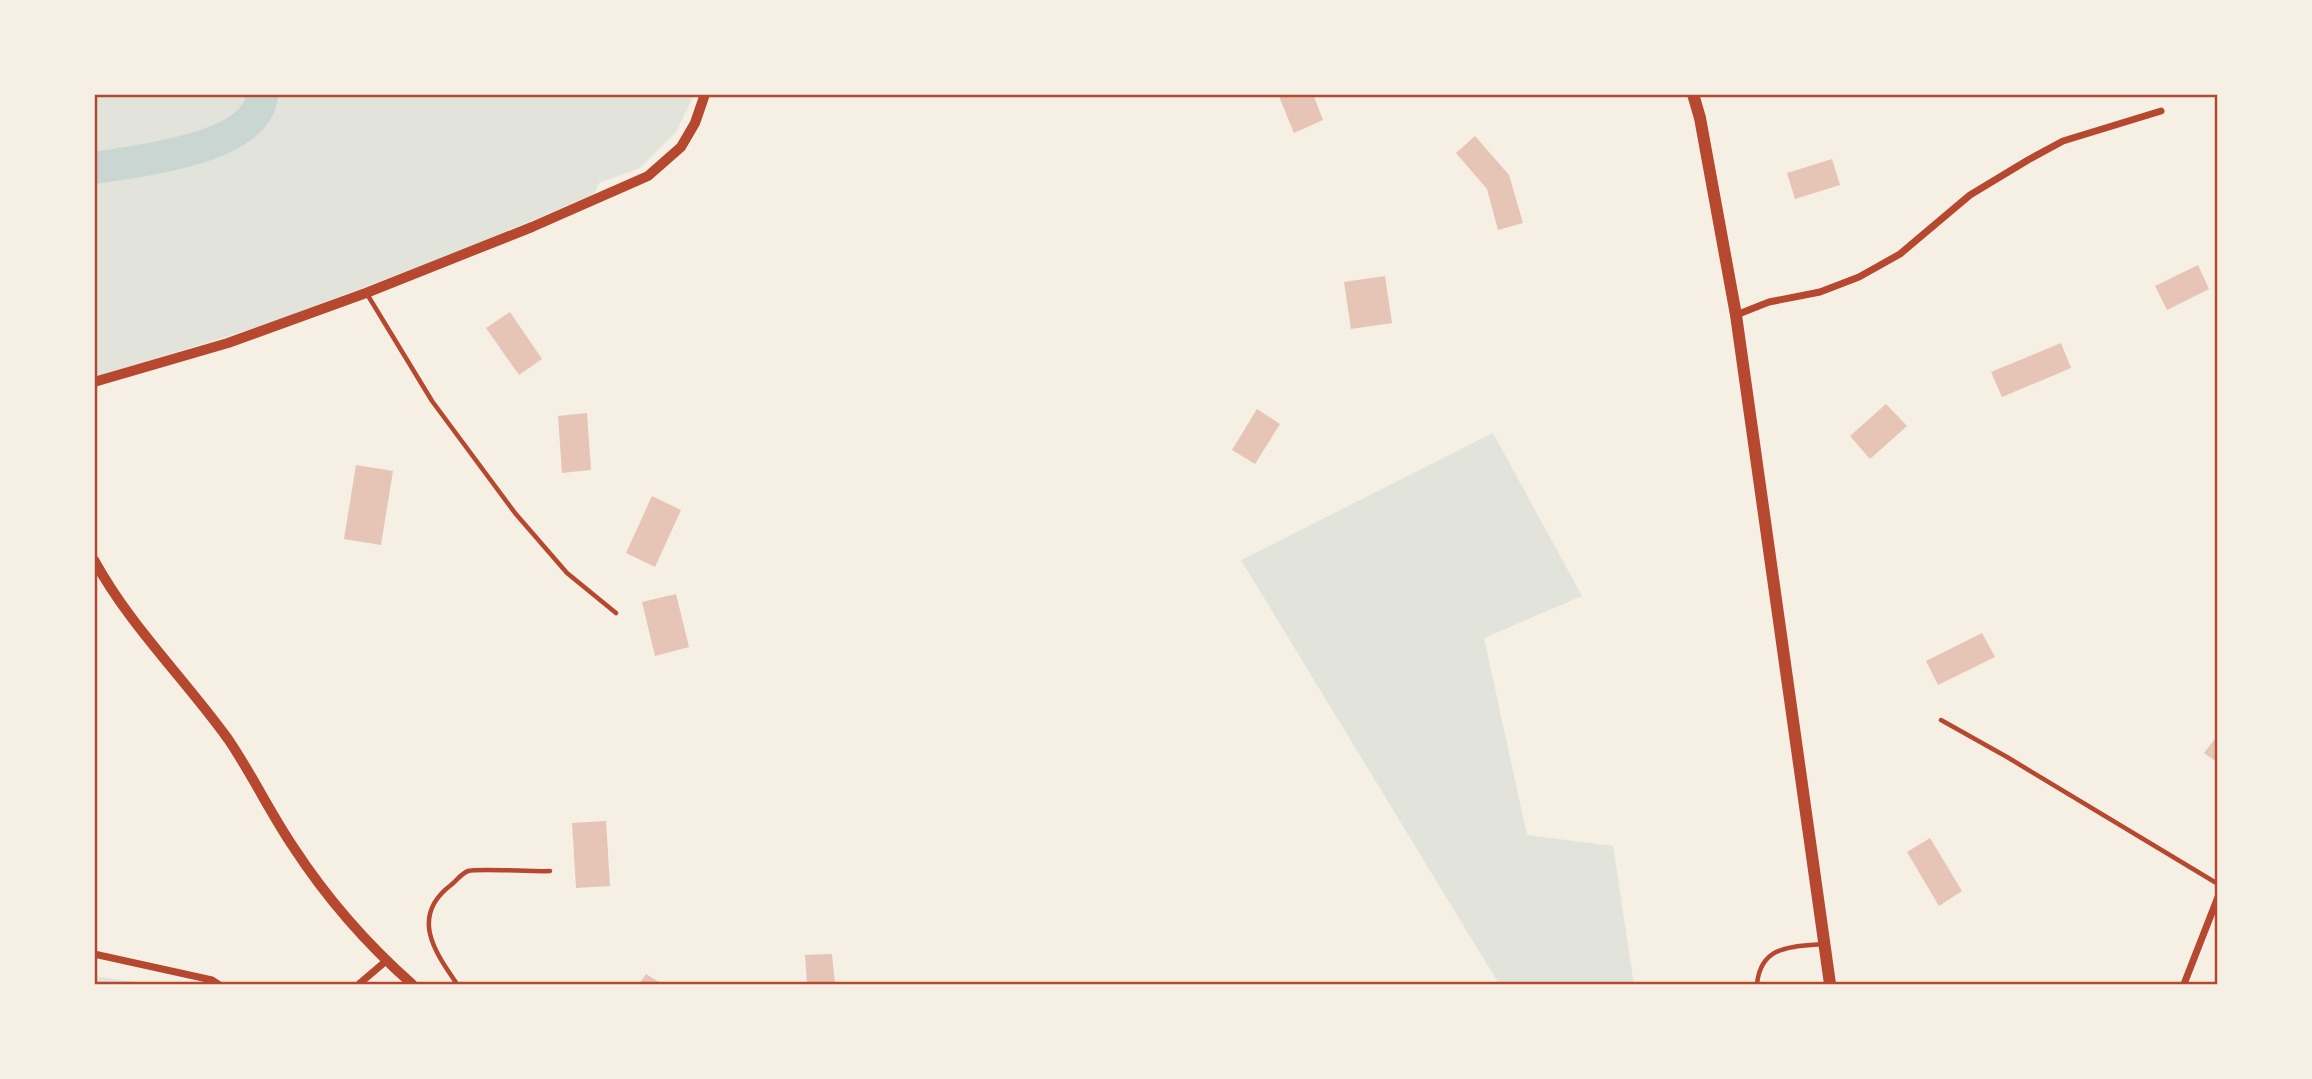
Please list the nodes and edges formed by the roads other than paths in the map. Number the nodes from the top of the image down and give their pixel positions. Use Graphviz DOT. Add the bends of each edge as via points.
graph roads {
  1 [pos="705,94"];
  2 [pos="1693,94"];
  3 [pos="2161,111"];
  4 [pos="366,293"];
  5 [pos="1735,315"];
  6 [pos="94,382"];
  7 [pos="94,560"];
  8 [pos="616,614"];
  9 [pos="1941,720"];
  10 [pos="550,871"];
  11 [pos="2217,884"];
  12 [pos="2217,897"];
  13 [pos="1825,943"];
  14 [pos="94,954"];
  15 [pos="386,961"];
  16 [pos="218,985"];
  17 [pos="359,985"];
  18 [pos="412,985"];
  19 [pos="457,985"];
  20 [pos="1757,985"];
  21 [pos="1830,985"];
  22 [pos="2184,985"];
  1 -- 4 [label="street" via="681,147 648,176"];
  2 -- 5 [label="main road"];
  3 -- 5 [label="street" via="2063,141 2028,160 1970,195 1900,254 1859,277"];
  4 -- 6 [label="street" via="228,343"];
  4 -- 8 [label="lane" via="432,401 515,513 567,573"];
  5 -- 13 [label="main road"];
  7 -- 15 [label="street" via="138,628 228,740 294,849"];
  9 -- 11 [label="lane"];
  10 -- 19 [label="lane" via="469,871 443,891 428,919 428,933"];
  12 -- 22 [label="street"];
  13 -- 20 [label="lane" via="1779,950 1766,958"];
  13 -- 21 [label="main road"];
  14 -- 16 [label="street"];
  15 -- 17 [label="street"];
  15 -- 18 [label="street"];
}
